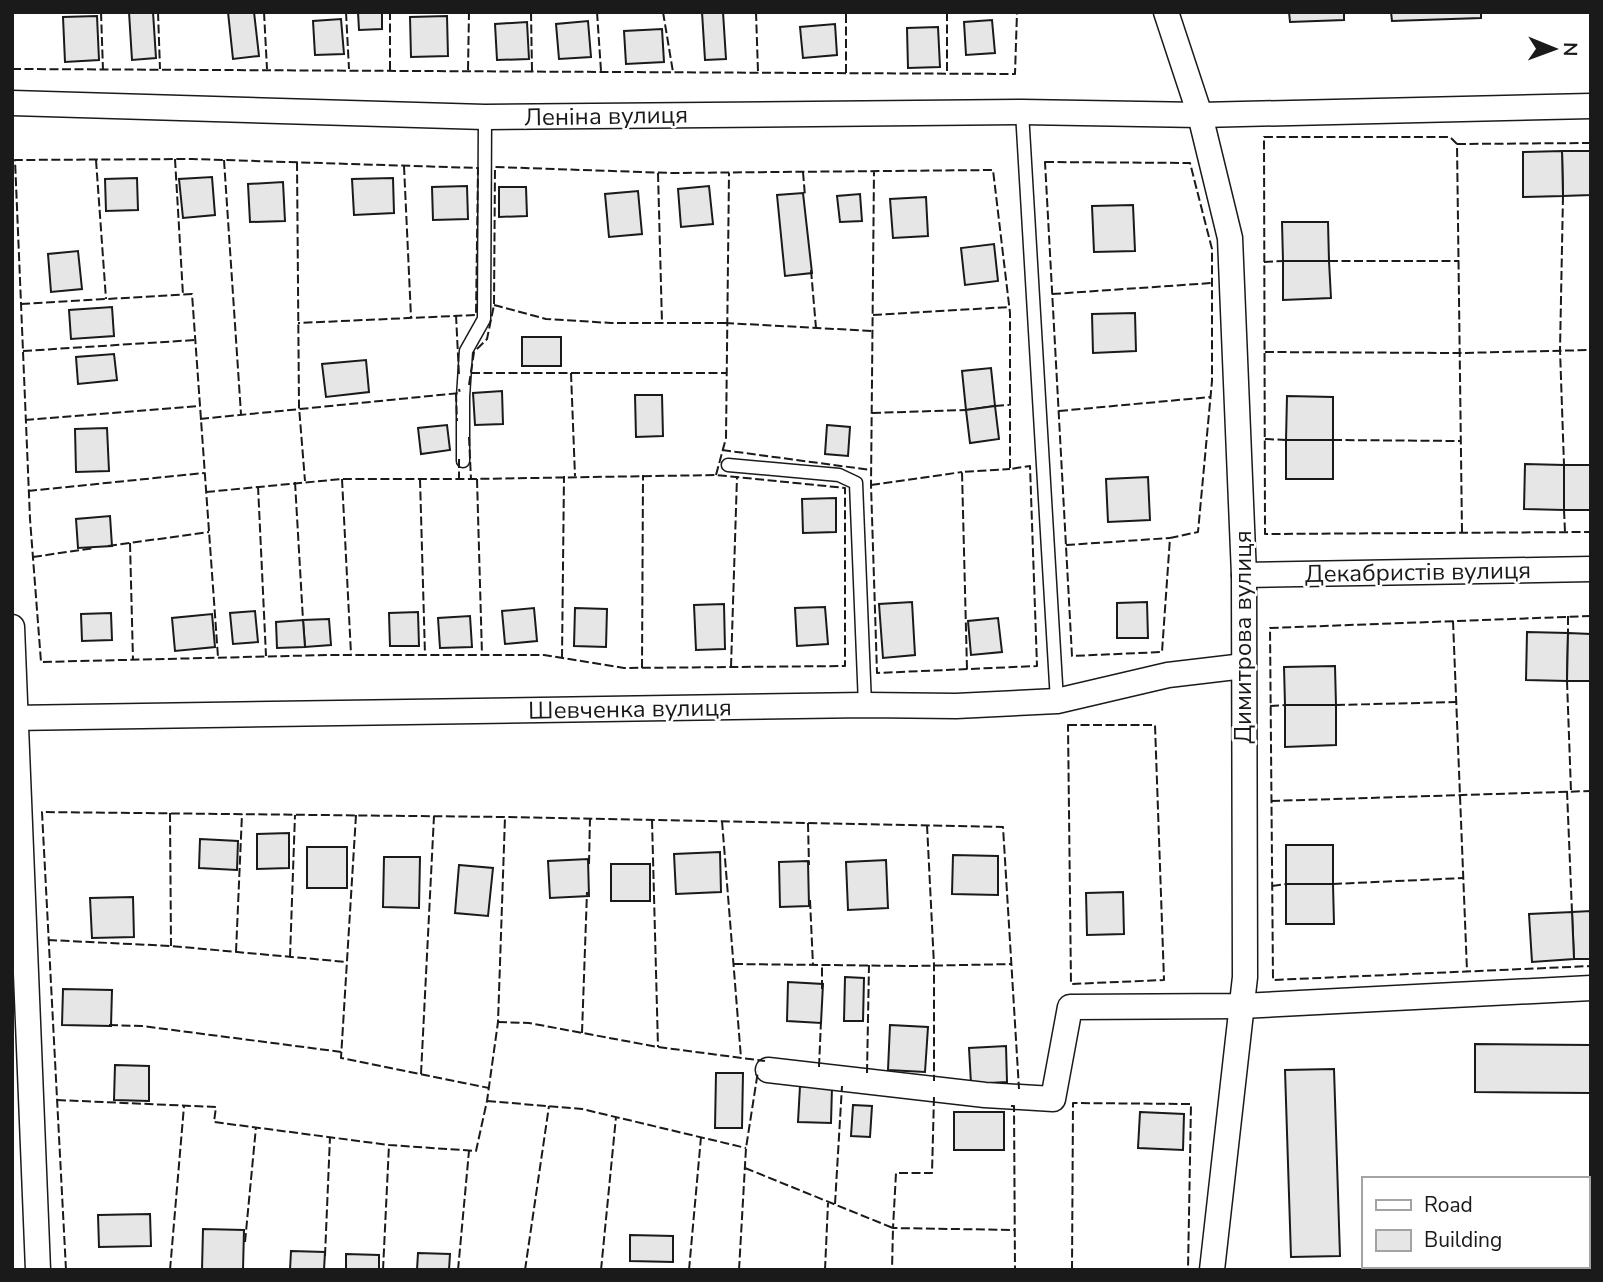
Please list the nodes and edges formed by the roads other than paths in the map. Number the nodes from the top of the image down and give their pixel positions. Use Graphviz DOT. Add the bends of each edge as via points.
graph roads {
  1 [pos="1166,12"];
  2 [pos="12,103"];
  3 [pos="1591,106"];
  4 [pos="1022,112"];
  5 [pos="1200,115"];
  6 [pos="485,117"];
  7 [pos="463,461"];
  8 [pos="728,465"];
  9 [pos="1591,569"];
  10 [pos="1244,575"];
  11 [pos="12,627"];
  12 [pos="1244,666"];
  13 [pos="1057,701"];
  14 [pos="864,705"];
  15 [pos="14,718"];
  16 [pos="1591,988"];
  17 [pos="1241,1006"];
  18 [pos="768,1070"];
  19 [pos="38,1270"];
  20 [pos="1212,1270"];
  1 -- 5 [label="street, Димитрова вулиця"];
  2 -- 6 [label="street, Леніна вулиця"];
  3 -- 5 [label="street, Леніна вулиця"];
  4 -- 5 [label="street, Леніна вулиця"];
  4 -- 6 [label="street, Леніна вулиця"];
  4 -- 13 [label="lane"];
  5 -- 10 [label="street, Димитрова вулиця" via="1230,238"];
  6 -- 7 [label="lane" via="484,319 466,351"];
  8 -- 14 [label="lane" via="839,475 856,483"];
  9 -- 10 [label="street, Декабристів вулиця"];
  10 -- 12 [label="street, Димитрова вулиця"];
  11 -- 15 [label="street"];
  12 -- 13 [label="street, Шевченка вулиця" via="1168,675"];
  12 -- 17 [label="street, Димитрова вулиця" via="1245,977"];
  13 -- 14 [label="street, Шевченка вулиця"];
  14 -- 15 [label="street, Шевченка вулиця"];
  15 -- 19 [label="street"];
  16 -- 17 [label="street"];
  17 -- 18 [label="street" via="1070,1007 1053,1099"];
  17 -- 20 [label="street, Димитрова вулиця"];
}
